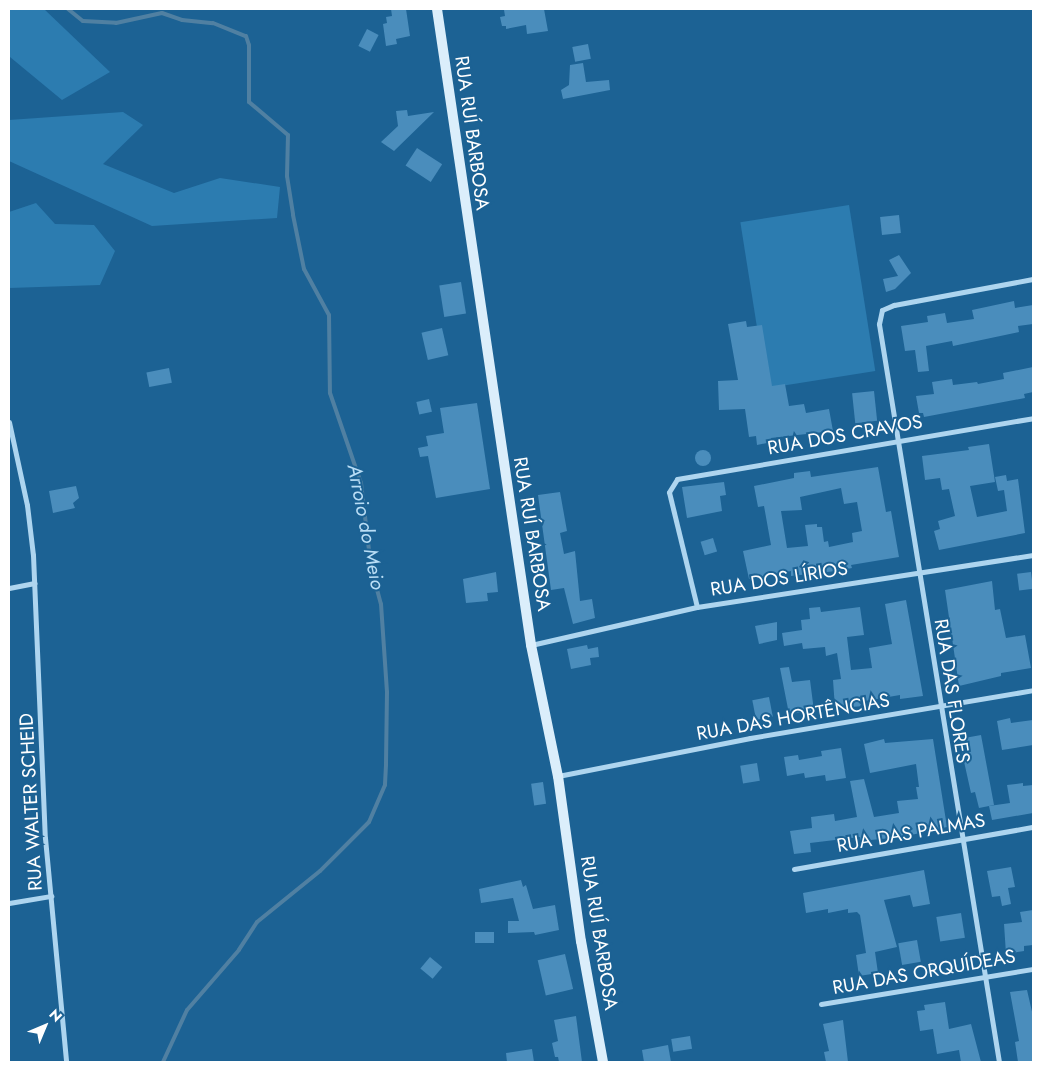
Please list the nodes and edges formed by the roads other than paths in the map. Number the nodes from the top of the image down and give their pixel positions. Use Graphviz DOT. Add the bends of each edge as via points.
graph roads {
  1 [pos="437,9"];
  2 [pos="1033,279"];
  3 [pos="1033,418"];
  4 [pos="9,422"];
  5 [pos="898,441"];
  6 [pos="1033,555"];
  7 [pos="918,573"];
  8 [pos="35,583"];
  9 [pos="9,588"];
  10 [pos="697,607"];
  11 [pos="531,645"];
  12 [pos="1033,690"];
  13 [pos="940,706"];
  14 [pos="558,776"];
  15 [pos="1033,828"];
  16 [pos="962,839"];
  17 [pos="794,868"];
  18 [pos="51,896"];
  19 [pos="9,903"];
  20 [pos="1033,969"];
  21 [pos="985,975"];
  22 [pos="821,1004"];
  23 [pos="66,1062"];
  24 [pos="603,1062"];
  25 [pos="999,1062"];
  1 -- 11 [label="main road, RUA RUÍ BARBOSA"];
  2 -- 5 [label="street, RUA DAS FLORES" via="882,310 879,324"];
  3 -- 5 [label="street, RUA DOS CRAVOS"];
  4 -- 8 [label="street, RUA WALTER SCHEID" via="27,505"];
  5 -- 7 [label="street, RUA DAS FLORES"];
  5 -- 10 [label="street, RUA DOS CRAVOS" via="677,480 669,492"];
  6 -- 7 [label="street, RUA DOS LÍRIOS"];
  7 -- 10 [label="street, RUA DOS LÍRIOS"];
  7 -- 13 [label="street, RUA DAS FLORES"];
  8 -- 9 [label="street"];
  8 -- 18 [label="street, RUA WALTER SCHEID" via="45,838"];
  10 -- 11 [label="street, RUA DOS LÍRIOS"];
  11 -- 14 [label="main road, RUA RUÍ BARBOSA"];
  12 -- 13 [label="street, RUA DAS HORTÊNCIAS"];
  13 -- 14 [label="street, RUA DAS HORTÊNCIAS"];
  13 -- 16 [label="street, RUA DAS FLORES"];
  14 -- 24 [label="main road, RUA RUÍ BARBOSA"];
  15 -- 16 [label="street, RUA DAS PALMAS"];
  16 -- 17 [label="street, RUA DAS PALMAS"];
  16 -- 21 [label="street, RUA DAS FLORES"];
  18 -- 19 [label="street"];
  18 -- 23 [label="street, RUA WALTER SCHEID"];
  20 -- 21 [label="street, RUA DAS ORQUÍDEAS"];
  21 -- 22 [label="street, RUA DAS ORQUÍDEAS"];
  21 -- 25 [label="street, RUA DAS FLORES"];
}
